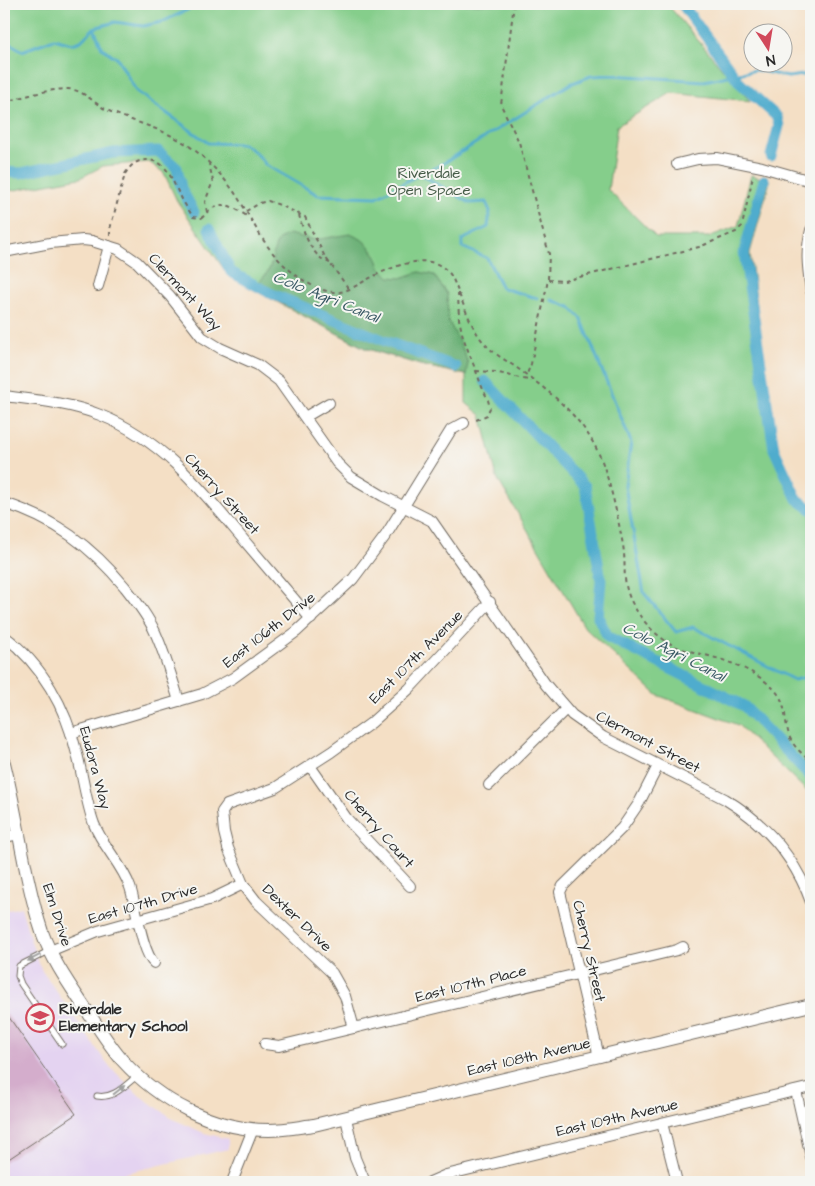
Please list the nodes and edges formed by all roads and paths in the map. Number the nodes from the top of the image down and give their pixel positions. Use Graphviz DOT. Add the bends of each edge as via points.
graph roads {
  1 [pos="514,4"];
  2 [pos="4,102"];
  3 [pos="208,162"];
  4 [pos="677,164"];
  5 [pos="755,165"];
  6 [pos="811,181"];
  7 [pos="246,211"];
  8 [pos="207,212"];
  9 [pos="299,214"];
  10 [pos="249,217"];
  11 [pos="811,230"];
  12 [pos="109,246"];
  13 [pos="4,252"];
  14 [pos="330,264"];
  15 [pos="548,280"];
  16 [pos="98,286"];
  17 [pos="349,289"];
  18 [pos="458,290"];
  19 [pos="811,291"];
  20 [pos="475,371"];
  21 [pos="527,375"];
  22 [pos="535,381"];
  23 [pos="4,396"];
  24 [pos="329,403"];
  25 [pos="305,417"];
  26 [pos="464,423"];
  27 [pos="4,503"];
  28 [pos="404,507"];
  29 [pos="490,602"];
  30 [pos="311,619"];
  31 [pos="4,636"];
  32 [pos="179,701"];
  33 [pos="566,709"];
  34 [pos="71,733"];
  35 [pos="811,762"];
  36 [pos="4,763"];
  37 [pos="310,766"];
  38 [pos="658,766"];
  39 [pos="489,785"];
  40 [pos="232,803"];
  41 [pos="19,834"];
  42 [pos="4,837"];
  43 [pos="243,884"];
  44 [pos="410,886"];
  45 [pos="811,902"];
  46 [pos="139,919"];
  47 [pos="683,947"];
  48 [pos="50,951"];
  49 [pos="154,963"];
  50 [pos="578,974"];
  51 [pos="811,1005"];
  52 [pos="354,1028"];
  53 [pos="62,1044"];
  54 [pos="265,1044"];
  55 [pos="599,1057"];
  56 [pos="138,1075"];
  57 [pos="811,1087"];
  58 [pos="796,1091"];
  59 [pos="97,1096"];
  60 [pos="346,1118"];
  61 [pos="662,1123"];
  62 [pos="253,1129"];
  63 [pos="811,1157"];
  64 [pos="232,1182"];
  65 [pos="366,1182"];
  66 [pos="430,1182"];
  67 [pos="677,1182"];
  1 -- 15 [label="path" via="500,100 519,142 549,254"];
  2 -- 3 [label="path" via="58,90 78,91 106,110 171,136"];
  3 -- 7 [label="path" via="230,186"];
  3 -- 8 [label="path" via="213,181 205,202"];
  4 -- 5 [label="street" via="717,158"];
  5 -- 6 [label="street"];
  5 -- 15 [label="path" via="742,226 736,232 689,249 564,281"];
  7 -- 9 [label="path" via="268,201"];
  7 -- 10 [label="path"];
  8 -- 10 [label="path" via="227,204"];
  8 -- 12 [label="path" via="201,218 193,217 163,165 153,160 135,162 125,174 110,228"];
  9 -- 14 [label="path" via="305,217"];
  9 -- 14 [label="path" via="310,245 323,261"];
  10 -- 17 [label="path" via="269,250 292,272 330,291"];
  11 -- 19 [label="street" via="806,260"];
  12 -- 13 [label="street, Clermont Way" via="92,241 68,241"];
  12 -- 16 [label="street"];
  12 -- 25 [label="street, Clermont Way" via="128,255 147,270 202,337 258,365 279,381"];
  14 -- 17 [label="path"];
  15 -- 21 [label="path"];
  17 -- 18 [label="path" via="394,268 426,261 446,269"];
  18 -- 20 [label="path" via="459,319"];
  18 -- 21 [label="path" via="476,331 487,346"];
  20 -- 22 [label="path"];
  20 -- 26 [label="path" via="490,408 487,415"];
  21 -- 22 [label="path"];
  22 -- 35 [label="path" via="568,408 601,460 623,548 625,587 637,611 649,627 675,647 743,667 769,684 784,704 789,736 794,746"];
  23 -- 30 [label="street, Cherry Street" via="84,409 118,422 164,452 195,482"];
  24 -- 25 [label="street"];
  25 -- 28 [label="street, Clermont Way" via="342,469 360,483"];
  26 -- 28 [label="street, East 106th Drive" via="451,430"];
  27 -- 32 [label="street" via="56,525 91,551 115,576 154,630"];
  28 -- 29 [label="street, Clermont Street" via="432,521"];
  28 -- 30 [label="street, East 106th Drive" via="358,573"];
  29 -- 33 [label="street, Clermont Street"];
  29 -- 37 [label="street, East 107th Avenue" via="409,689 371,723"];
  30 -- 32 [label="street, East 106th Drive" via="233,678 202,694"];
  31 -- 34 [label="street, Eudora Way" via="24,653 48,683"];
  32 -- 34 [label="street, East 106th Drive"];
  33 -- 38 [label="street, Clermont Street" via="603,737"];
  33 -- 39 [label="street"];
  34 -- 46 [label="street, Eudora Way" via="93,821 130,886"];
  36 -- 41 [label="street, Elm Drive"];
  37 -- 40 [label="street, East 107th Avenue" via="275,788"];
  37 -- 44 [label="street, Cherry Court" via="348,819"];
  38 -- 45 [label="street, Clermont Street" via="725,799 761,824 788,857"];
  38 -- 50 [label="street, Cherry Street" via="631,816 560,892"];
  40 -- 43 [label="street, Dexter Drive" via="224,808 222,816 228,848"];
  41 -- 42 [label="street"];
  41 -- 48 [label="street, Elm Drive" via="35,907"];
  43 -- 46 [label="street, East 107th Drive" via="204,902"];
  43 -- 52 [label="street, Dexter Drive" via="332,973 345,996"];
  46 -- 48 [label="street, East 107th Drive" via="98,931"];
  46 -- 49 [label="street, Eudora Way" via="145,948"];
  47 -- 50 [label="street, East 107th Place"];
  48 -- 53 [label="lane, one-way" via="18,966 18,976"];
  48 -- 56 [label="street, Elm Drive" via="110,1045"];
  50 -- 52 [label="street, East 107th Place"];
  50 -- 55 [label="street, Cherry Street"];
  51 -- 55 [label="street, East 108th Avenue"];
  52 -- 54 [label="street, East 107th Place" via="278,1046"];
  55 -- 60 [label="street, East 108th Avenue"];
  59 -- 56 [label="lane, one-way" via="112,1096"];
  56 -- 62 [label="street, Elm Drive" via="154,1090 202,1116"];
  57 -- 58 [label="street, East 109th Avenue"];
  58 -- 61 [label="street, East 109th Avenue"];
  58 -- 63 [label="street"];
  60 -- 62 [label="street, East 108th Avenue" via="288,1129"];
  60 -- 65 [label="street" via="355,1158"];
  61 -- 66 [label="street, East 109th Avenue" via="446,1175"];
  61 -- 67 [label="street"];
  62 -- 64 [label="street"];
}
